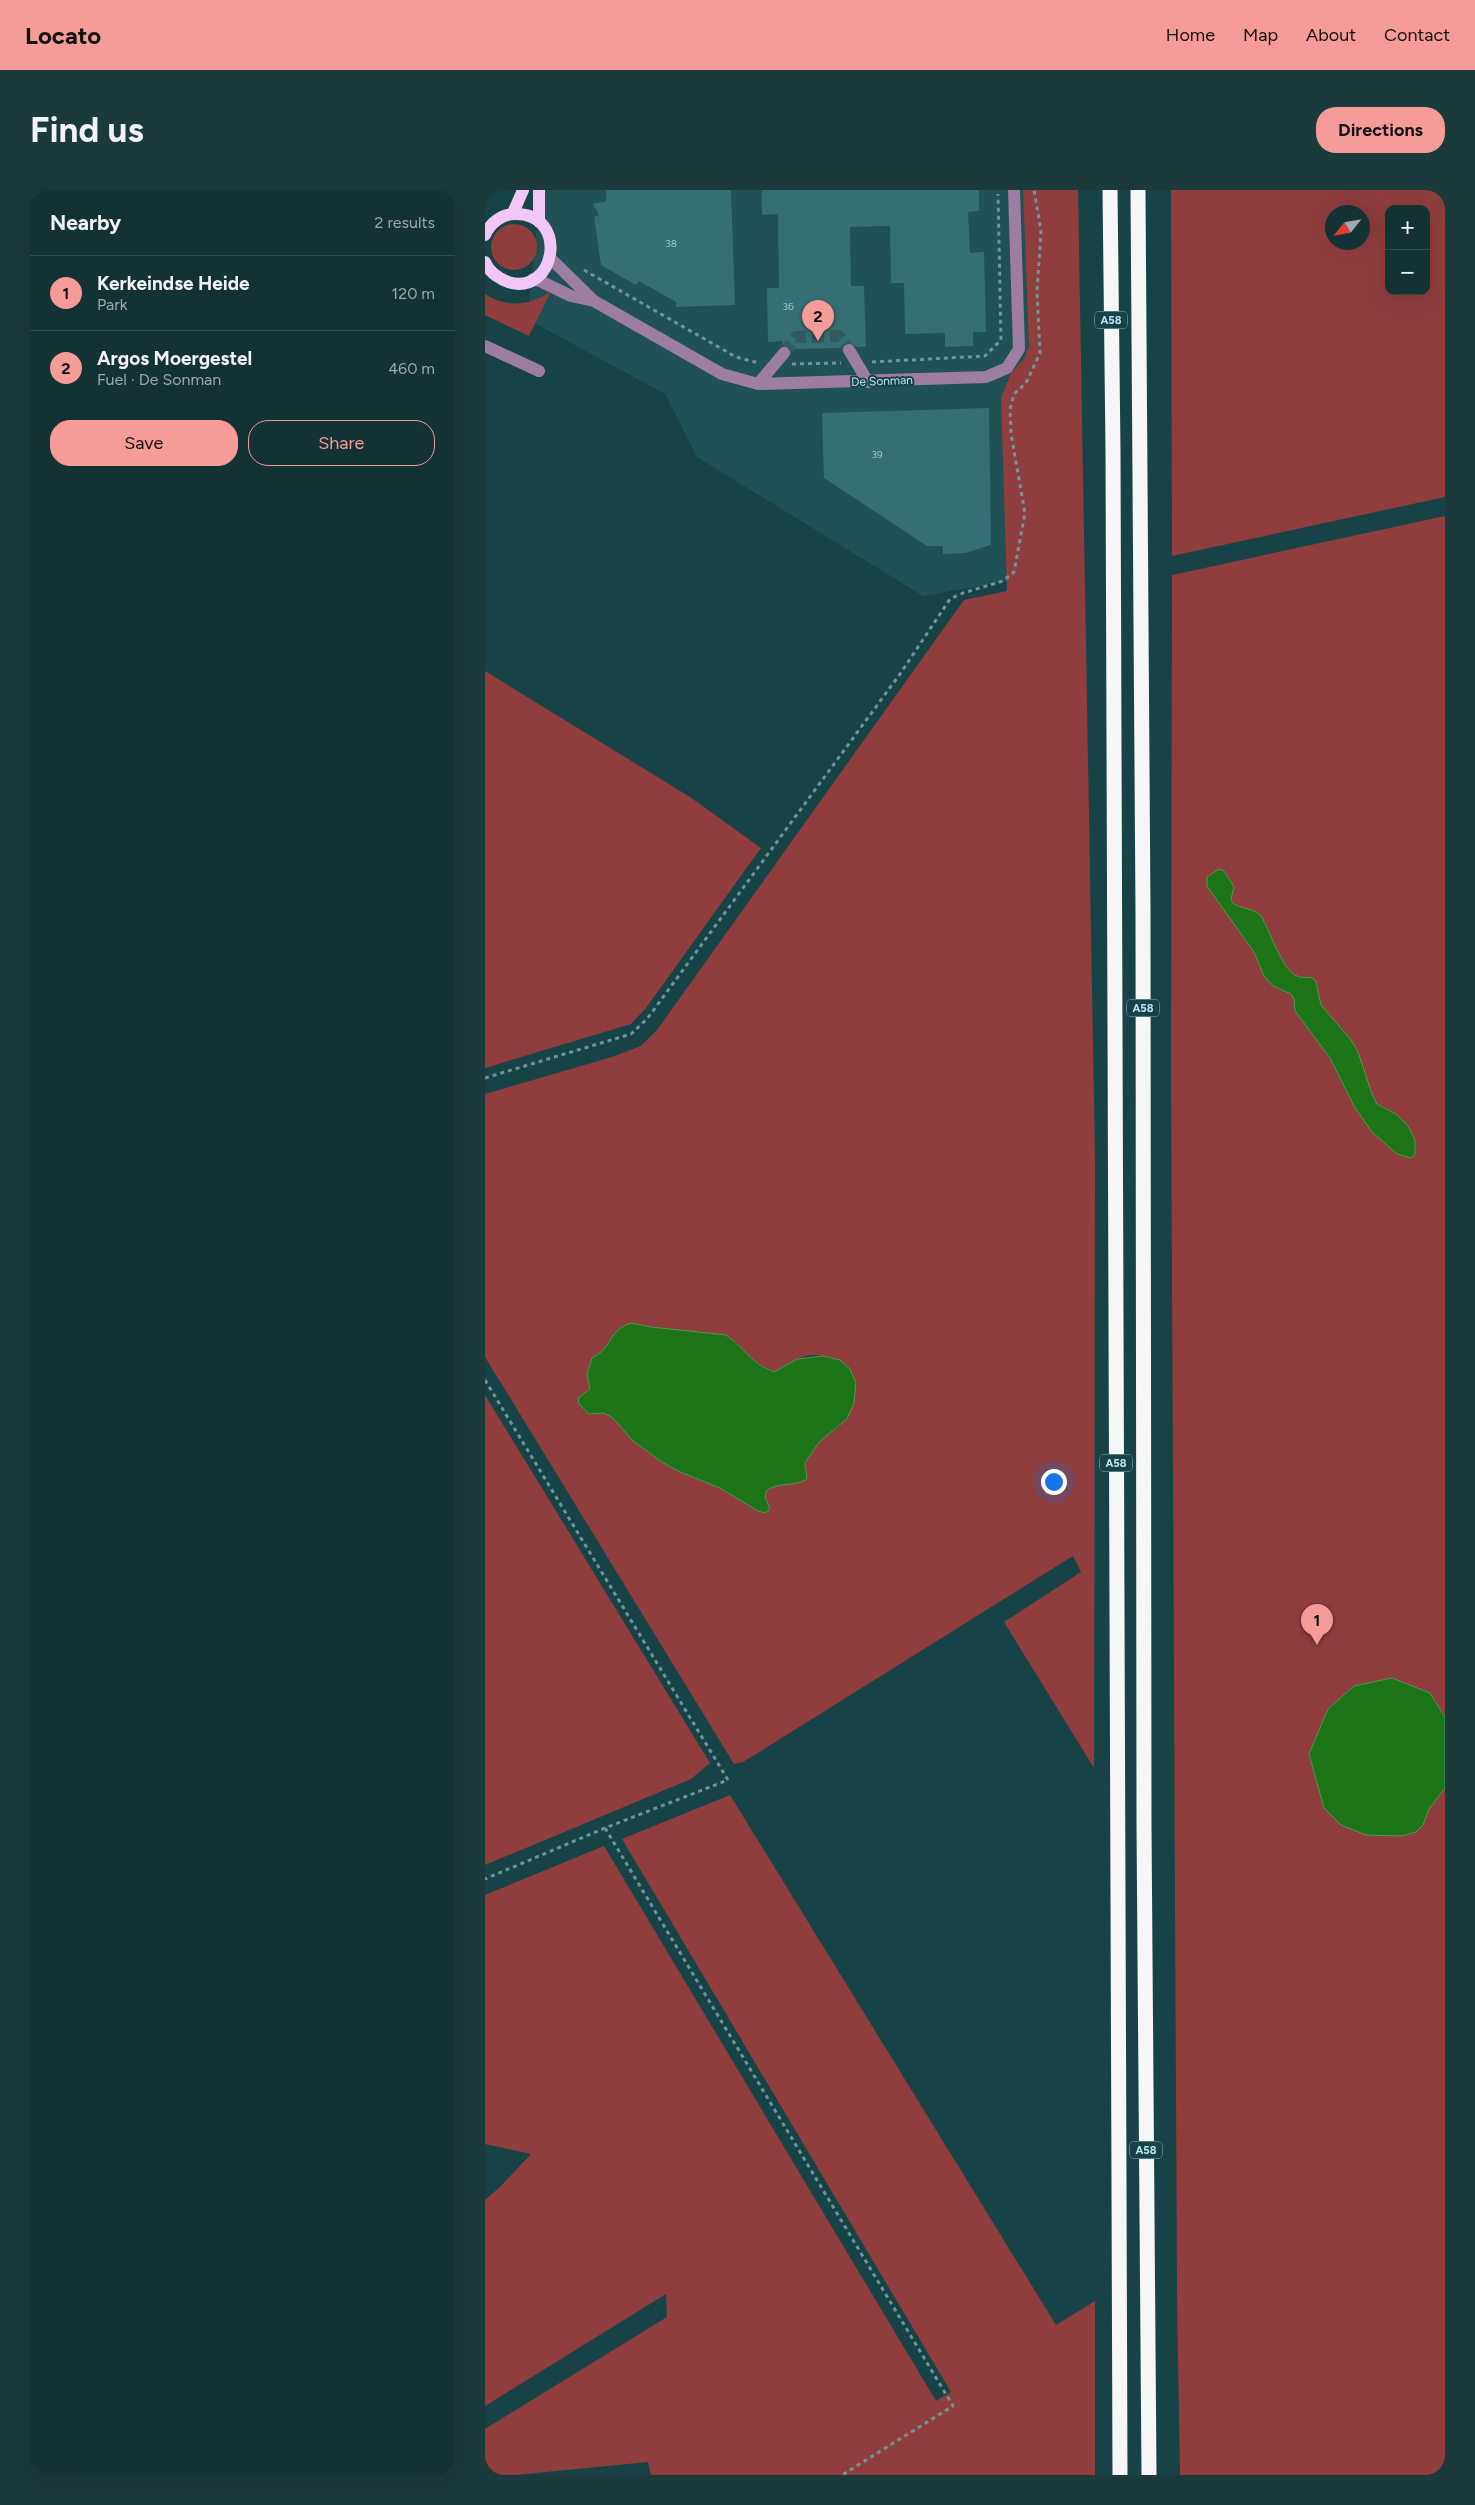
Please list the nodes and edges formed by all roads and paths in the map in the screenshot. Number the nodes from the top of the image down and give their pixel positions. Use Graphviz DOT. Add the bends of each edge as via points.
graph roads {
  1 [pos="523,190"];
  2 [pos="539,190"];
  3 [pos="998,190"];
  4 [pos="1014,190"];
  5 [pos="1034,190"];
  6 [pos="1110,190"];
  7 [pos="1138,190"];
  8 [pos="513,214"];
  9 [pos="539,222"];
  10 [pos="485,235"];
  11 [pos="550,258"];
  12 [pos="581,268"];
  13 [pos="487,270"];
  14 [pos="533,279"];
  15 [pos="594,301"];
  16 [pos="485,346"];
  17 [pos="849,350"];
  18 [pos="784,352"];
  19 [pos="856,362"];
  20 [pos="775,364"];
  21 [pos="539,371"];
  22 [pos="868,382"];
  23 [pos="758,384"];
  24 [pos="485,1078"];
  25 [pos="485,1380"];
  26 [pos="605,1828"];
  27 [pos="485,1880"];
  28 [pos="842,2475"];
  29 [pos="1120,2475"];
  30 [pos="1149,2475"];
  1 -- 8 [label="main road"];
  2 -- 9 [label="main road"];
  3 -- 19 [label="path" via="1001,340 985,356"];
  4 -- 22 [label="street, De Sonman" via="1019,349 1007,368 985,378"];
  5 -- 24 [label="path" via="1041,231 1037,291 1040,353 1026,383 1013,394 1010,409 1011,434 1025,513 1014,572 1003,581 950,599 900,674 631,1034"];
  6 -- 29 [label="highway, A58"];
  7 -- 30 [label="highway, A58" via="1143,902 1143,1825"];
  8 -- 9 [label="main road" via="524,214"];
  8 -- 10 [label="main road" via="494,222"];
  9 -- 11 [label="main road" via="549,235"];
  11 -- 14 [label="main road" via="546,267"];
  11 -- 15 [label="street, De Sonman"];
  12 -- 20 [label="path" via="736,357"];
  13 -- 14 [label="main road" via="511,283"];
  14 -- 15 [label="street, De Sonman" via="571,296"];
  15 -- 23 [label="street, De Sonman" via="722,374"];
  16 -- 21 [label="street"];
  17 -- 19 [label="street"];
  18 -- 20 [label="street"];
  19 -- 20 [label="path"];
  19 -- 22 [label="street"];
  20 -- 23 [label="street"];
  22 -- 23 [label="street, De Sonman"];
  25 -- 26 [label="path" via="728,1780"];
  26 -- 27 [label="path"];
  26 -- 28 [label="path" via="953,2406"];
}
